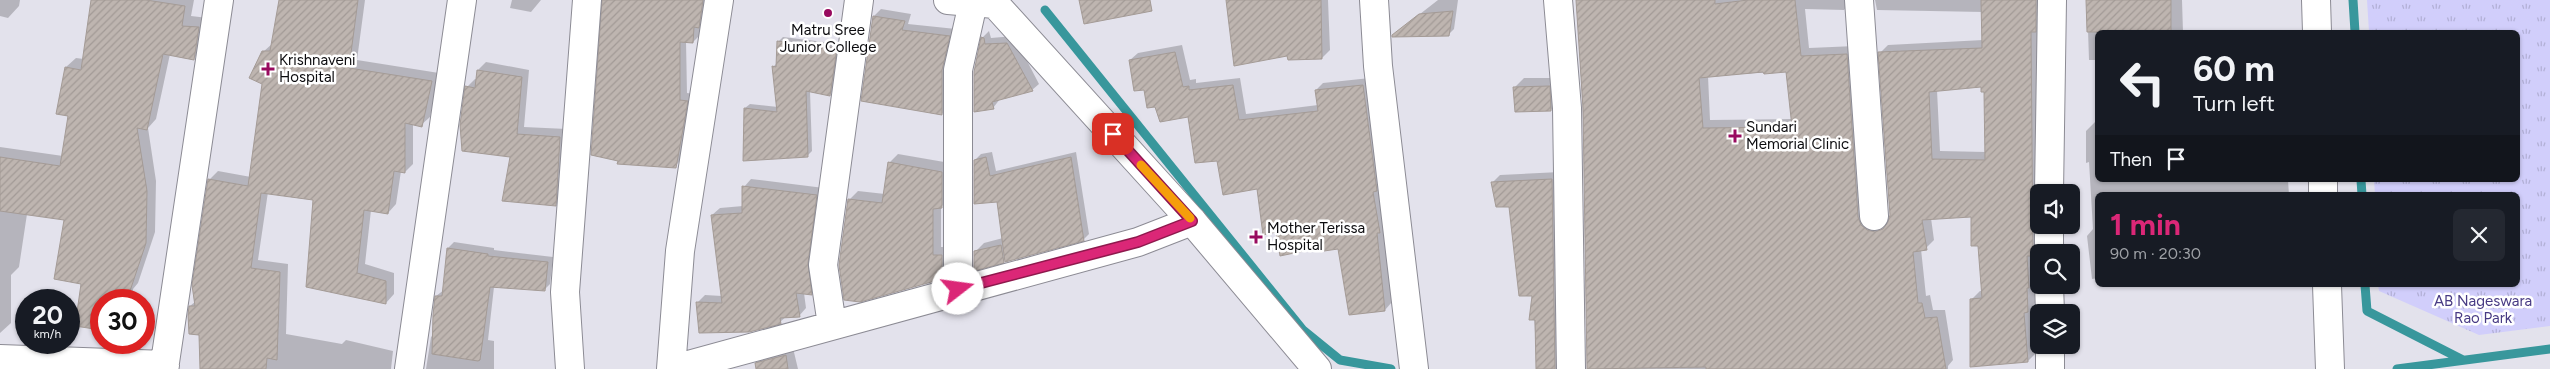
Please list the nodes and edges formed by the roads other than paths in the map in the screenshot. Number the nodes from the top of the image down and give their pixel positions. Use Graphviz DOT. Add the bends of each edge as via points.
graph roads {
  1 [pos="219,0"];
  2 [pos="462,0"];
  3 [pos="587,0"];
  4 [pos="719,0"];
  5 [pos="858,0"];
  6 [pos="1374,0"];
  7 [pos="1558,0"];
  8 [pos="1859,0"];
  9 [pos="2052,0"];
  10 [pos="2316,0"];
  11 [pos="978,2"];
  12 [pos="2317,30"];
  13 [pos="2050,184"];
  14 [pos="1874,216"];
  15 [pos="1192,221"];
  16 [pos="2327,287"];
  17 [pos="958,289"];
  18 [pos="832,325"];
  19 [pos="2050,354"];
  20 [pos="0,359"];
  21 [pos="164,367"];
  22 [pos="409,369"];
  23 [pos="570,369"];
  24 [pos="672,369"];
  25 [pos="1317,369"];
  26 [pos="1414,369"];
  27 [pos="1571,369"];
  28 [pos="2050,369"];
  29 [pos="2330,369"];
  1 -- 21 [label="street"];
  2 -- 22 [label="street"];
  3 -- 23 [label="street" via="564,292"];
  4 -- 24 [label="street" via="680,251"];
  5 -- 18 [label="street" via="823,265"];
  6 -- 26 [label="street" via="1378,66"];
  7 -- 27 [label="street" via="1567,108"];
  8 -- 14 [label="street"];
  9 -- 13 [label="street"];
  10 -- 12 [label="street"];
  11 -- 15 [label="street"];
  11 -- 17 [label="street" via="958,70"];
  15 -- 17 [label="street" via="1138,242"];
  15 -- 25 [label="street"];
  16 -- 29 [label="street"];
  17 -- 18 [label="street"];
  18 -- 24 [label="street"];
  19 -- 28 [label="street"];
  20 -- 21 [label="street"];
}
